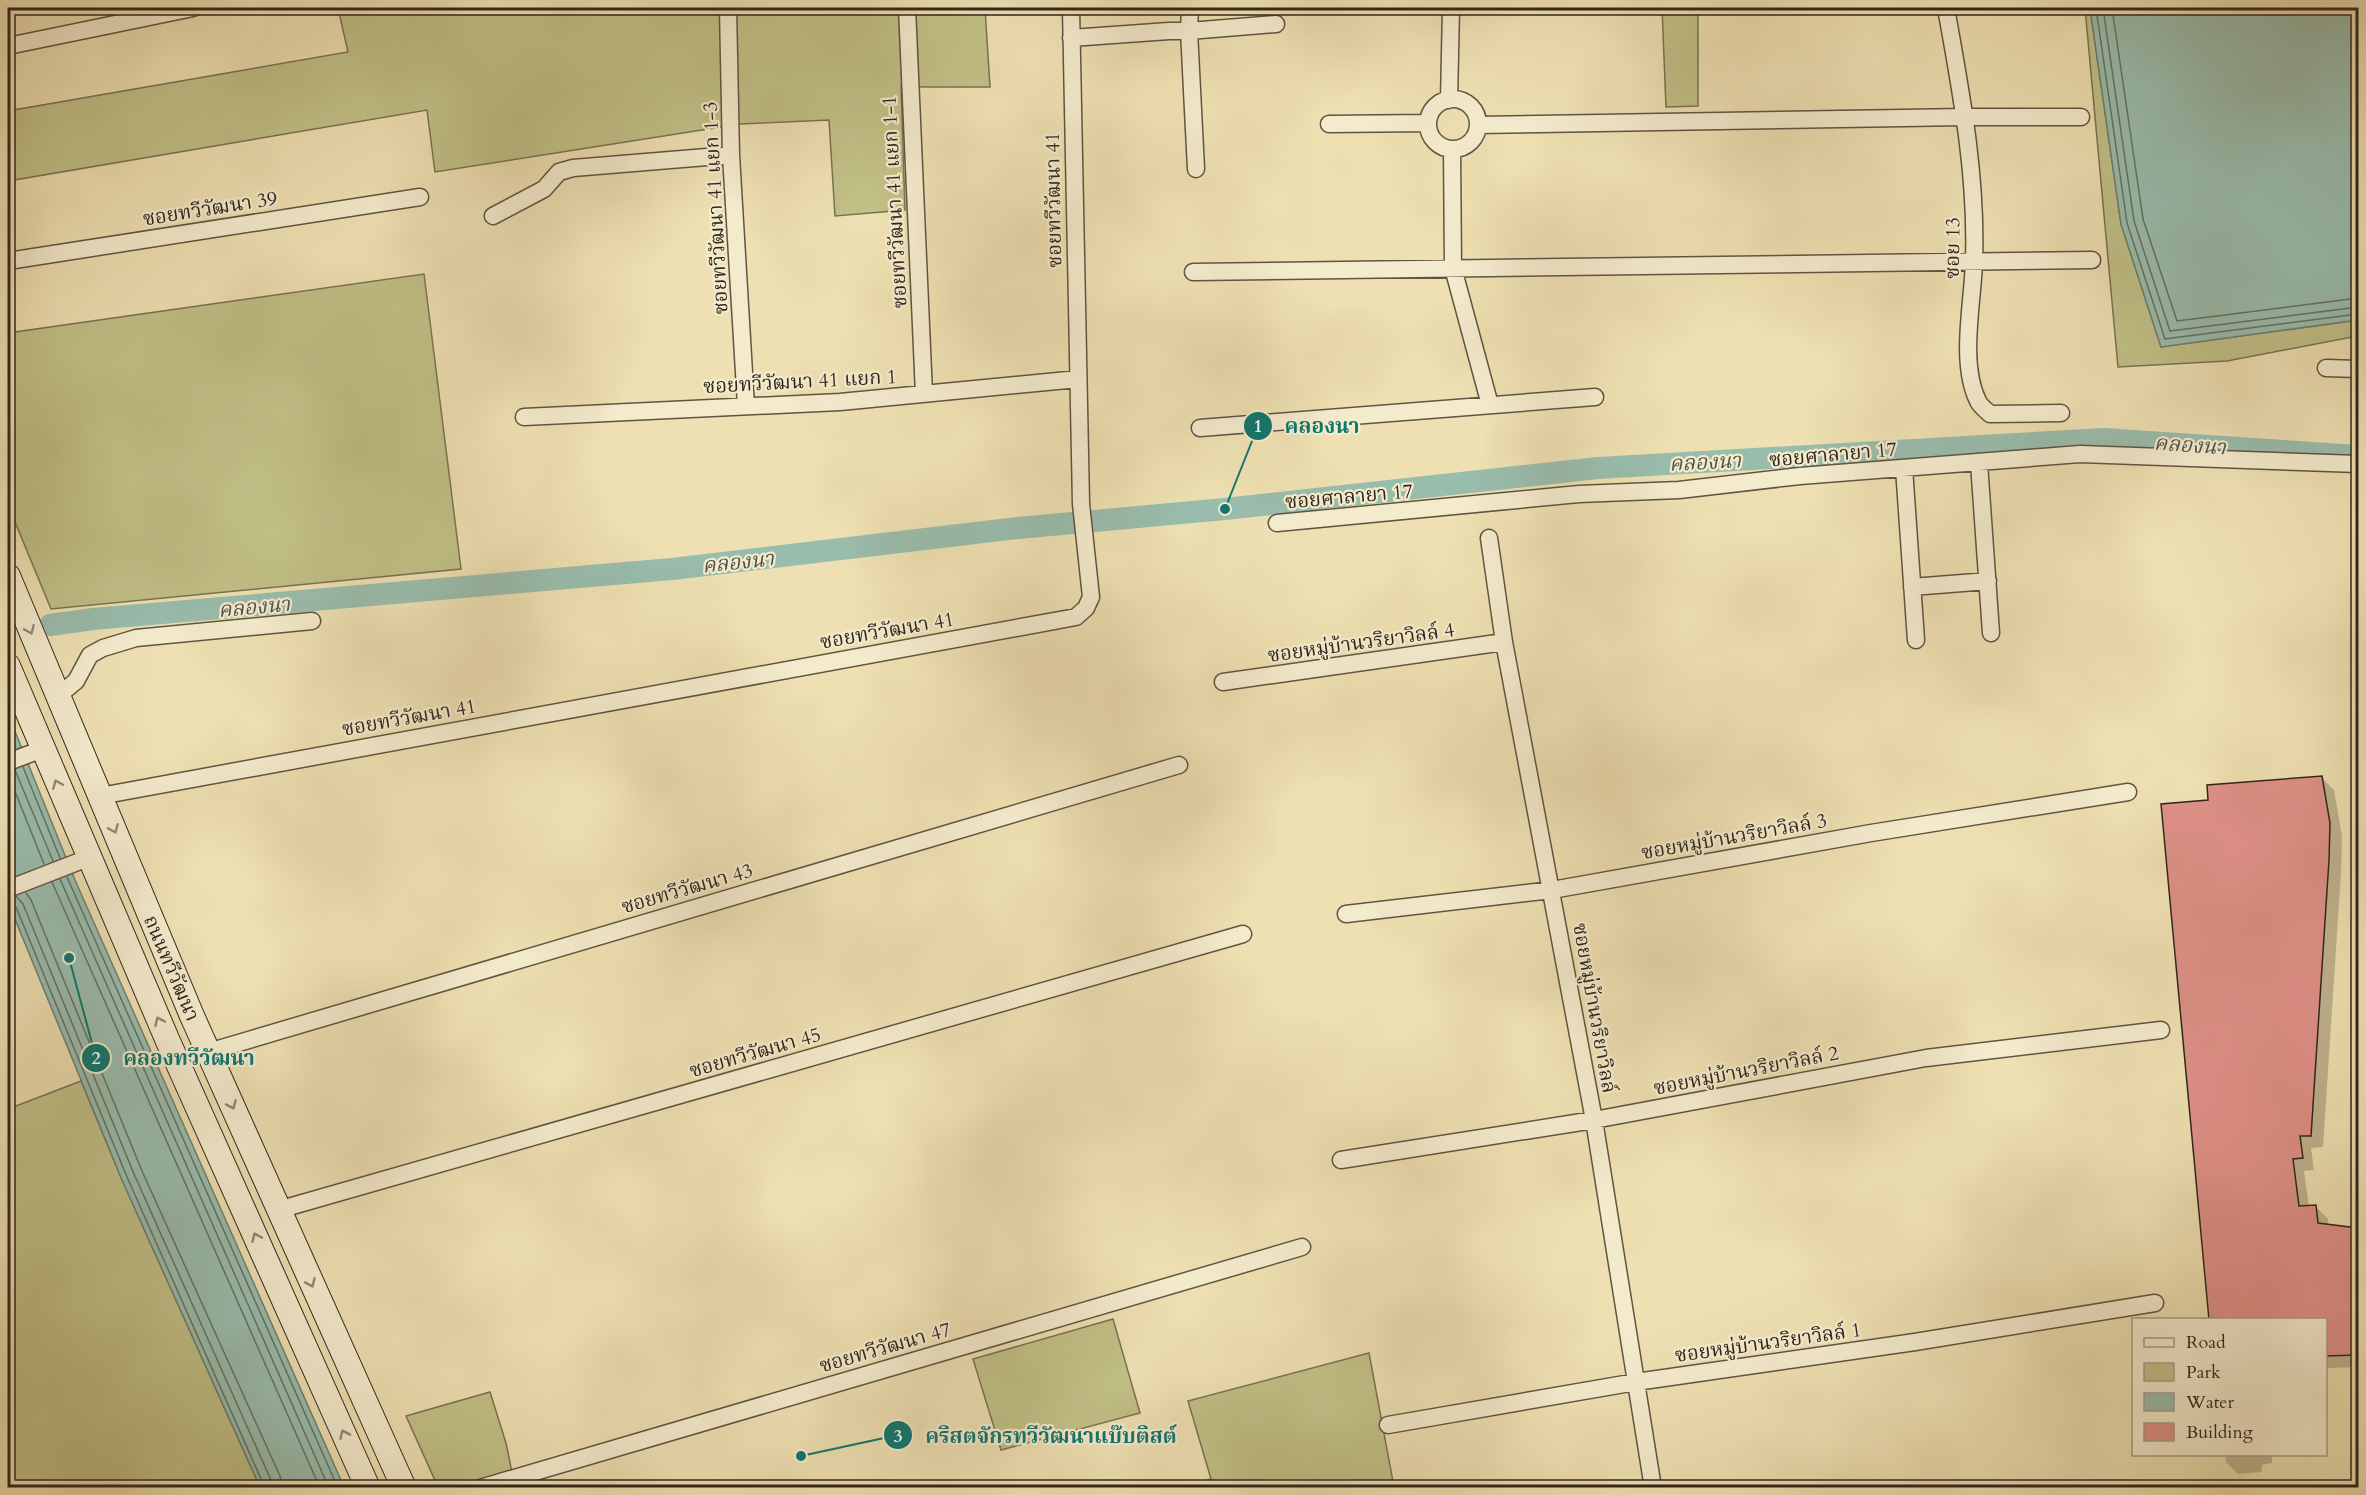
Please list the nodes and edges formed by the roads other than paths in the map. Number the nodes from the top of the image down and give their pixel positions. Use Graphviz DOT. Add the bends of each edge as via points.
graph roads {
  1 [pos="193,8"];
  2 [pos="728,8"];
  3 [pos="907,8"];
  4 [pos="1071,8"];
  5 [pos="1190,8"];
  6 [pos="1451,8"];
  7 [pos="1946,8"];
  8 [pos="1276,24"];
  9 [pos="1189,31"];
  10 [pos="1071,38"];
  11 [pos="8,46"];
  12 [pos="1449,100"];
  13 [pos="1965,117"];
  14 [pos="2082,117"];
  15 [pos="1428,123"];
  16 [pos="1329,124"];
  17 [pos="1478,125"];
  18 [pos="1452,149"];
  19 [pos="731,155"];
  20 [pos="1196,169"];
  21 [pos="420,196"];
  22 [pos="494,216"];
  23 [pos="2092,260"];
  24 [pos="8,261"];
  25 [pos="1974,261"];
  26 [pos="1453,268"];
  27 [pos="1193,272"];
  28 [pos="2326,368"];
  29 [pos="2358,369"];
  30 [pos="1078,379"];
  31 [pos="924,394"];
  32 [pos="1595,397"];
  33 [pos="1490,405"];
  34 [pos="746,406"];
  35 [pos="2061,413"];
  36 [pos="524,417"];
  37 [pos="1200,428"];
  38 [pos="1979,463"];
  39 [pos="2358,464"];
  40 [pos="1904,468"];
  41 [pos="1276,523"];
  42 [pos="1490,538"];
  43 [pos="8,576"];
  44 [pos="1988,581"];
  45 [pos="1912,587"];
  46 [pos="312,621"];
  47 [pos="1991,633"];
  48 [pos="1916,640"];
  49 [pos="1504,642"];
  50 [pos="8,666"];
  51 [pos="1223,682"];
  52 [pos="58,696"];
  53 [pos="43,749"];
  54 [pos="14,760"];
  55 [pos="1179,765"];
  56 [pos="2128,792"];
  57 [pos="100,796"];
  58 [pos="79,862"];
  59 [pos="8,890"];
  60 [pos="1552,890"];
  61 [pos="1346,914"];
  62 [pos="1243,934"];
  63 [pos="2161,1030"];
  64 [pos="208,1052"];
  65 [pos="1594,1120"];
  66 [pos="1341,1161"];
  67 [pos="278,1210"];
  68 [pos="1302,1247"];
  69 [pos="2155,1303"];
  70 [pos="1636,1382"];
  71 [pos="1388,1425"];
  72 [pos="368,1488"];
  73 [pos="404,1488"];
  74 [pos="480,1488"];
  75 [pos="1653,1488"];
  1 -- 11 [label="street"];
  2 -- 19 [label="street, ซอยทวีวัฒนา 41 แยก 1-3"];
  3 -- 31 [label="street, ซอยทวีวัฒนา 41 แยก 1-1"];
  4 -- 10 [label="street, ซอยทวีวัฒนา 41"];
  5 -- 9 [label="street"];
  6 -- 12 [label="street"];
  7 -- 13 [label="street, ซอย 13"];
  8 -- 9 [label="street"];
  9 -- 10 [label="street"];
  9 -- 20 [label="street"];
  10 -- 30 [label="street, ซอยทวีวัฒนา 41"];
  12 -- 15 [label="street" via="1434,107"];
  12 -- 17 [label="street" via="1466,103 1473,109"];
  13 -- 14 [label="street"];
  13 -- 17 [label="street"];
  13 -- 25 [label="street, ซอย 13" via="1974,194"];
  15 -- 16 [label="street"];
  15 -- 18 [label="street" via="1437,144"];
  17 -- 18 [label="street" via="1473,140"];
  18 -- 26 [label="street"];
  19 -- 22 [label="street" via="573,168 559,172 544,189"];
  19 -- 34 [label="street, ซอยทวีวัฒนา 41 แยก 1-3"];
  21 -- 24 [label="street, ซอยทวีวัฒนา 39"];
  23 -- 25 [label="street"];
  25 -- 26 [label="street"];
  25 -- 35 [label="street, ซอย 13" via="1969,347 1971,380 1978,403 1990,414"];
  26 -- 27 [label="street"];
  26 -- 33 [label="street"];
  28 -- 29 [label="street"];
  30 -- 31 [label="street, ซอยทวีวัฒนา 41 แยก 1"];
  30 -- 57 [label="street, ซอยทวีวัฒนา 41" via="1081,504 1091,597 1076,617"];
  31 -- 34 [label="street, ซอยทวีวัฒนา 41 แยก 1"];
  32 -- 33 [label="street"];
  33 -- 37 [label="street"];
  34 -- 36 [label="street, ซอยทวีวัฒนา 41 แยก 1"];
  38 -- 39 [label="street, ซอยศาลายา 17" via="2080,454"];
  38 -- 40 [label="street, ซอยศาลายา 17"];
  38 -- 44 [label="street"];
  40 -- 41 [label="street, ซอยศาลายา 17"];
  40 -- 45 [label="street"];
  42 -- 49 [label="street, ซอยหมู่บ้านวริยาวิลล์"];
  43 -- 52 [label="main road, ถนนทวีวัฒนา, one-way"];
  44 -- 45 [label="street"];
  44 -- 47 [label="street"];
  45 -- 48 [label="street"];
  46 -- 52 [label="street" via="136,638 90,655 76,681"];
  49 -- 51 [label="street, ซอยหมู่บ้านวริยาวิลล์ 4"];
  49 -- 60 [label="street, ซอยหมู่บ้านวริยาวิลล์"];
  50 -- 53 [label="main road, ถนนทวีวัฒนา"];
  52 -- 57 [label="main road, ถนนทวีวัฒนา"];
  53 -- 54 [label="street"];
  58 -- 53 [label="main road, ถนนทวีวัฒนา, one-way"];
  55 -- 64 [label="street, ซอยทวีวัฒนา 43"];
  56 -- 60 [label="street, ซอยหมู่บ้านวริยาวิลล์ 3"];
  57 -- 64 [label="main road, ถนนทวีวัฒนา, one-way"];
  58 -- 59 [label="street"];
  72 -- 58 [label="main road, ถนนทวีวัฒนา, one-way" via="172,1050"];
  60 -- 61 [label="street, ซอยหมู่บ้านวริยาวิลล์ 3"];
  60 -- 65 [label="street, ซอยหมู่บ้านวริยาวิลล์"];
  62 -- 67 [label="street, ซอยทวีวัฒนา 45"];
  63 -- 65 [label="street, ซอยหมู่บ้านวริยาวิลล์ 2" via="1926,1058"];
  64 -- 67 [label="main road, ถนนทวีวัฒนา, one-way"];
  65 -- 66 [label="street, ซอยหมู่บ้านวริยาวิลล์ 2"];
  65 -- 70 [label="street, ซอยหมู่บ้านวริยาวิลล์"];
  67 -- 73 [label="main road, ถนนทวีวัฒนา, one-way"];
  68 -- 74 [label="street, ซอยทวีวัฒนา 47"];
  69 -- 70 [label="street, ซอยหมู่บ้านวริยาวิลล์ 1"];
  70 -- 71 [label="street, ซอยหมู่บ้านวริยาวิลล์ 1"];
  70 -- 75 [label="street, ซอยหมู่บ้านวริยาวิลล์"];
}
